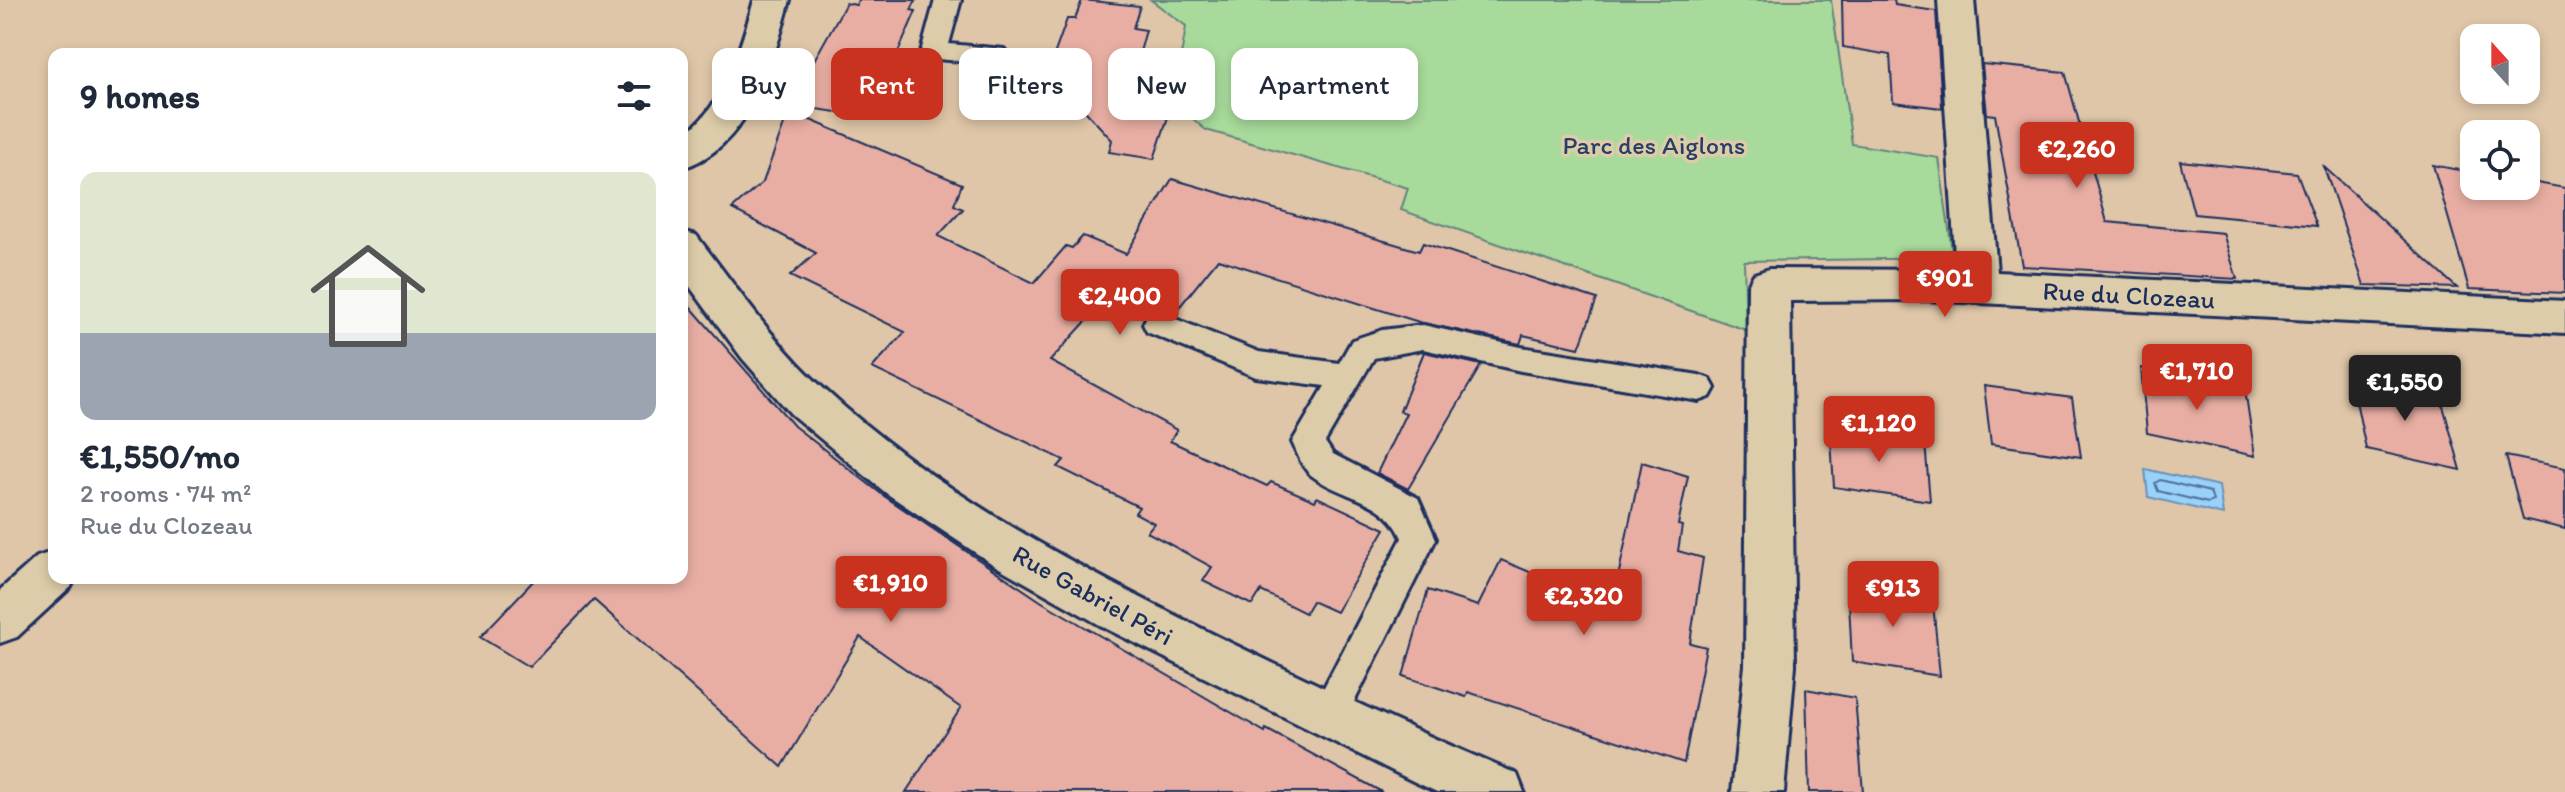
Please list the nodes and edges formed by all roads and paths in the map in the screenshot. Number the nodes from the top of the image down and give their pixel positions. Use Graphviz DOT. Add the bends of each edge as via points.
graph roads {
  1 [pos="772,0"];
  2 [pos="948,0"];
  3 [pos="1956,0"];
  4 [pos="959,53"];
  5 [pos="688,150"];
  6 [pos="688,254"];
  7 [pos="1978,288"];
  8 [pos="2565,317"];
  9 [pos="1158,324"];
  10 [pos="1347,377"];
  11 [pos="1699,388"];
  12 [pos="48,577"];
  13 [pos="0,621"];
  14 [pos="1328,716"];
  15 [pos="1498,792"];
  16 [pos="1758,792"];
  1 -- 5 [label="street" via="727,112 712,134"];
  2 -- 4 [label="lane" via="934,52"];
  3 -- 7 [label="street"];
  6 -- 14 [label="street, Rue Gabriel Péri" via="770,364 808,403 888,468 1011,550 1148,627"];
  7 -- 8 [label="street, Rue du Clozeau"];
  7 -- 16 [label="street, Rue du Clozeau" via="1769,285 1770,665"];
  9 -- 10 [label="lane" via="1256,364"];
  10 -- 11 [label="lane" via="1363,349 1423,337"];
  10 -- 14 [label="lane" via="1308,442 1321,464 1406,508 1419,539"];
  12 -- 13 [label="street"];
  14 -- 15 [label="street, Rue Gabriel Péri"];
}
